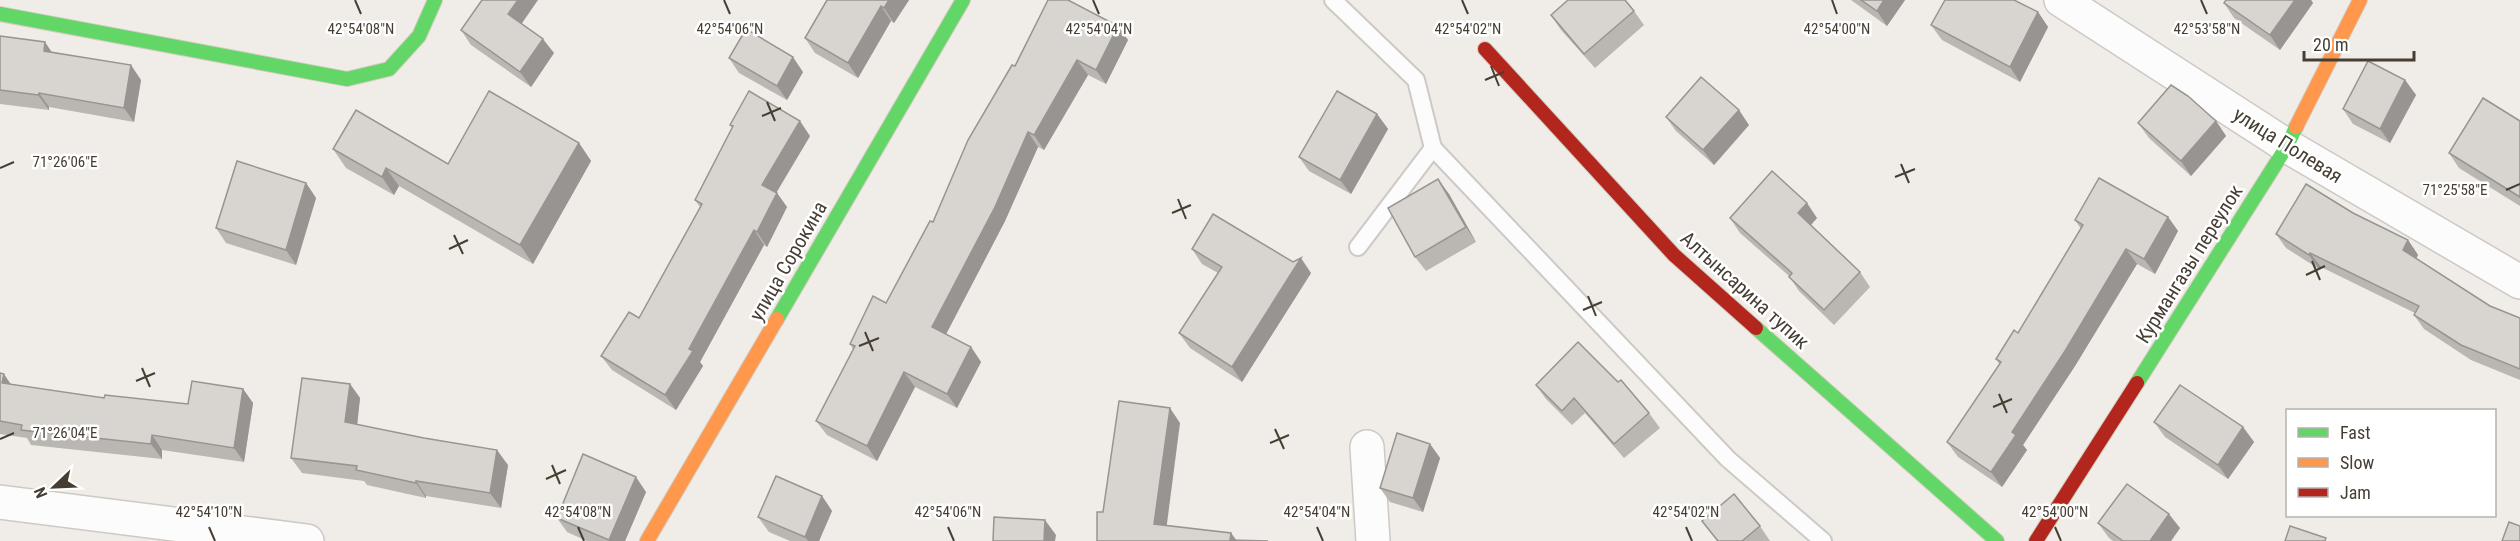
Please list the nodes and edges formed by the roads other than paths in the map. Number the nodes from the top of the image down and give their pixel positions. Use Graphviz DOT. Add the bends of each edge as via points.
graph roads {
  1 [pos="435,0"];
  2 [pos="963,0"];
  3 [pos="1333,0"];
  4 [pos="2061,0"];
  5 [pos="2360,0"];
  6 [pos="0,14"];
  7 [pos="1485,49"];
  8 [pos="2287,146"];
  9 [pos="1433,148"];
  10 [pos="1358,247"];
  11 [pos="2520,282"];
  12 [pos="1367,447"];
  13 [pos="0,502"];
  14 [pos="307,541"];
  15 [pos="647,541"];
  16 [pos="1373,541"];
  17 [pos="1823,541"];
  18 [pos="1997,541"];
  19 [pos="2036,541"];
  1 -- 6 [label="street" via="419,36 389,69 347,78"];
  2 -- 15 [label="street, улица Сорокина"];
  3 -- 9 [label="lane" via="1416,80"];
  4 -- 8 [label="street, улица Полевая"];
  5 -- 8 [label="street, Курмангазы переулок"];
  7 -- 18 [label="street, Алтынсарина тупик" via="1674,255"];
  8 -- 11 [label="street, улица Полевая"];
  8 -- 19 [label="street, Курмангазы переулок"];
  9 -- 10 [label="lane"];
  9 -- 17 [label="lane" via="1728,459"];
  12 -- 16 [label="street"];
  13 -- 14 [label="street"];
}
